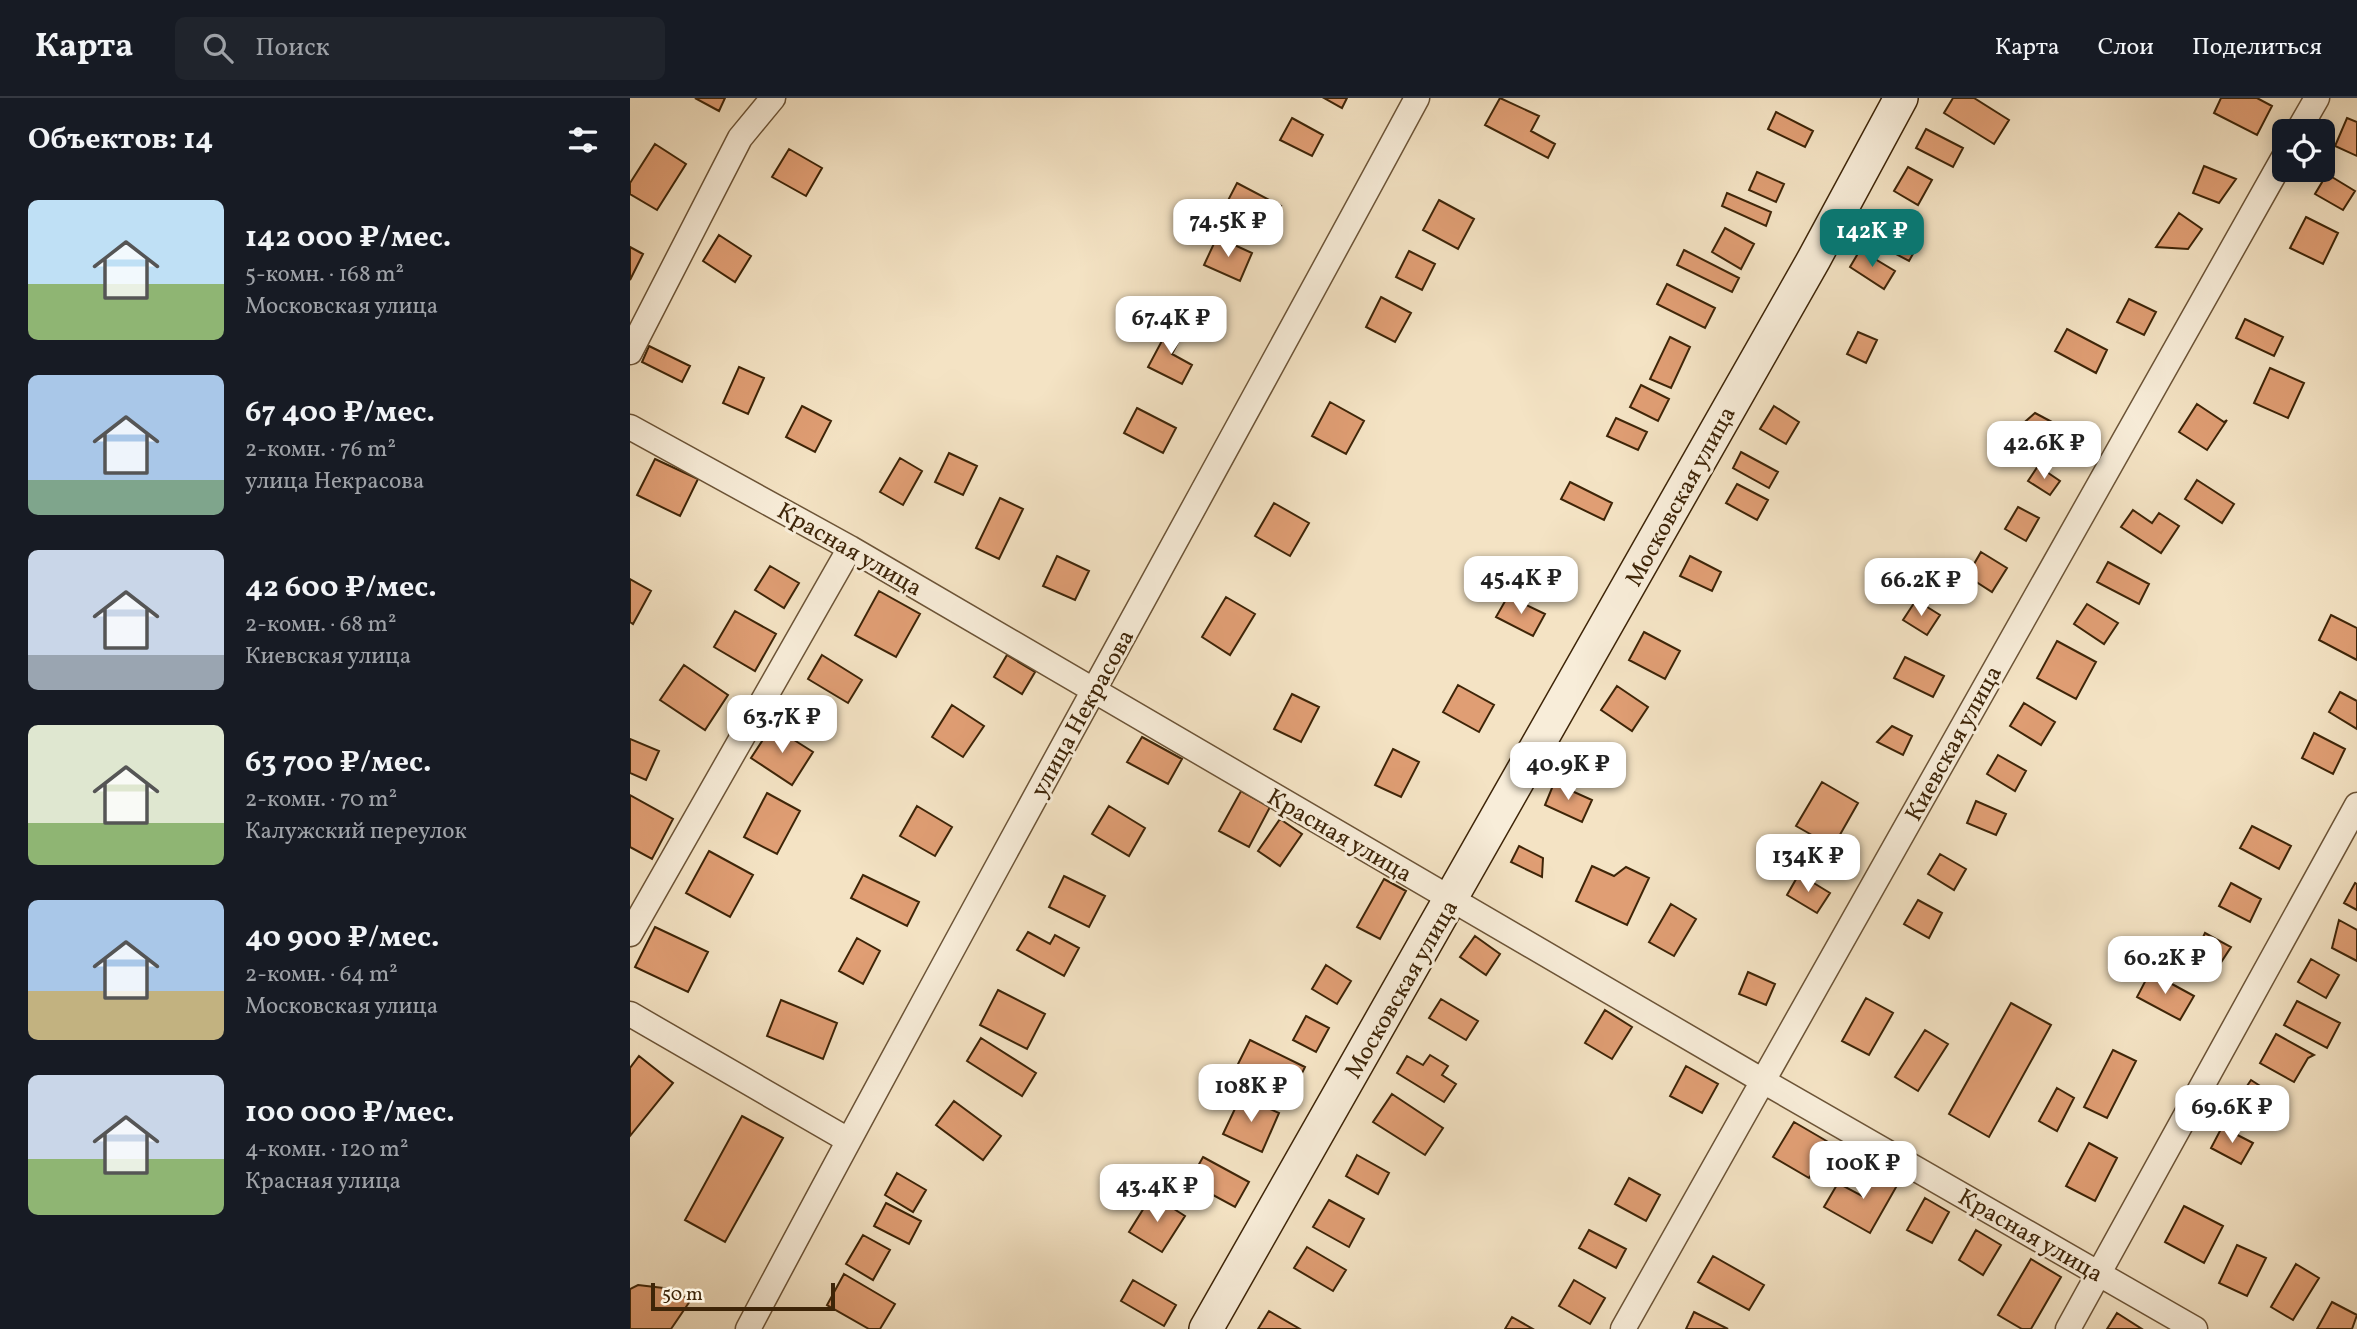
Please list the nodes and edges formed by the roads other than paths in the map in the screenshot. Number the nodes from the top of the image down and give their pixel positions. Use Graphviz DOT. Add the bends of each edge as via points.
graph roads {
  1 [pos="773,98"];
  2 [pos="1417,98"];
  3 [pos="1900,98"];
  4 [pos="2317,98"];
  5 [pos="2305,119"];
  6 [pos="2272,178"];
  7 [pos="630,352"];
  8 [pos="630,427"];
  9 [pos="850,548"];
  10 [pos="1096,691"];
  11 [pos="2357,805"];
  12 [pos="1452,900"];
  13 [pos="630,934"];
  14 [pos="630,1014"];
  15 [pos="1763,1081"];
  16 [pos="848,1140"];
  17 [pos="2099,1274"];
  18 [pos="748,1329"];
  19 [pos="1206,1329"];
  20 [pos="1623,1329"];
  21 [pos="2068,1329"];
  22 [pos="2195,1329"];
  1 -- 7 [label="street" via="740,138"];
  2 -- 10 [label="street, улица Некрасова"];
  3 -- 12 [label="main road, Московская улица"];
  4 -- 5 [label="street"];
  6 -- 15 [label="street, Киевская улица"];
  8 -- 9 [label="street, Красная улица"];
  9 -- 10 [label="street, Красная улица"];
  9 -- 13 [label="street"];
  10 -- 12 [label="street, Красная улица"];
  10 -- 16 [label="street, улица Некрасова"];
  11 -- 17 [label="street"];
  12 -- 15 [label="street, Красная улица"];
  12 -- 19 [label="main road, Московская улица"];
  14 -- 16 [label="street"];
  15 -- 17 [label="street, Красная улица"];
  15 -- 20 [label="street, Киевская улица"];
  16 -- 18 [label="street, улица Некрасова"];
  17 -- 21 [label="street"];
  17 -- 22 [label="street, Красная улица"];
}
